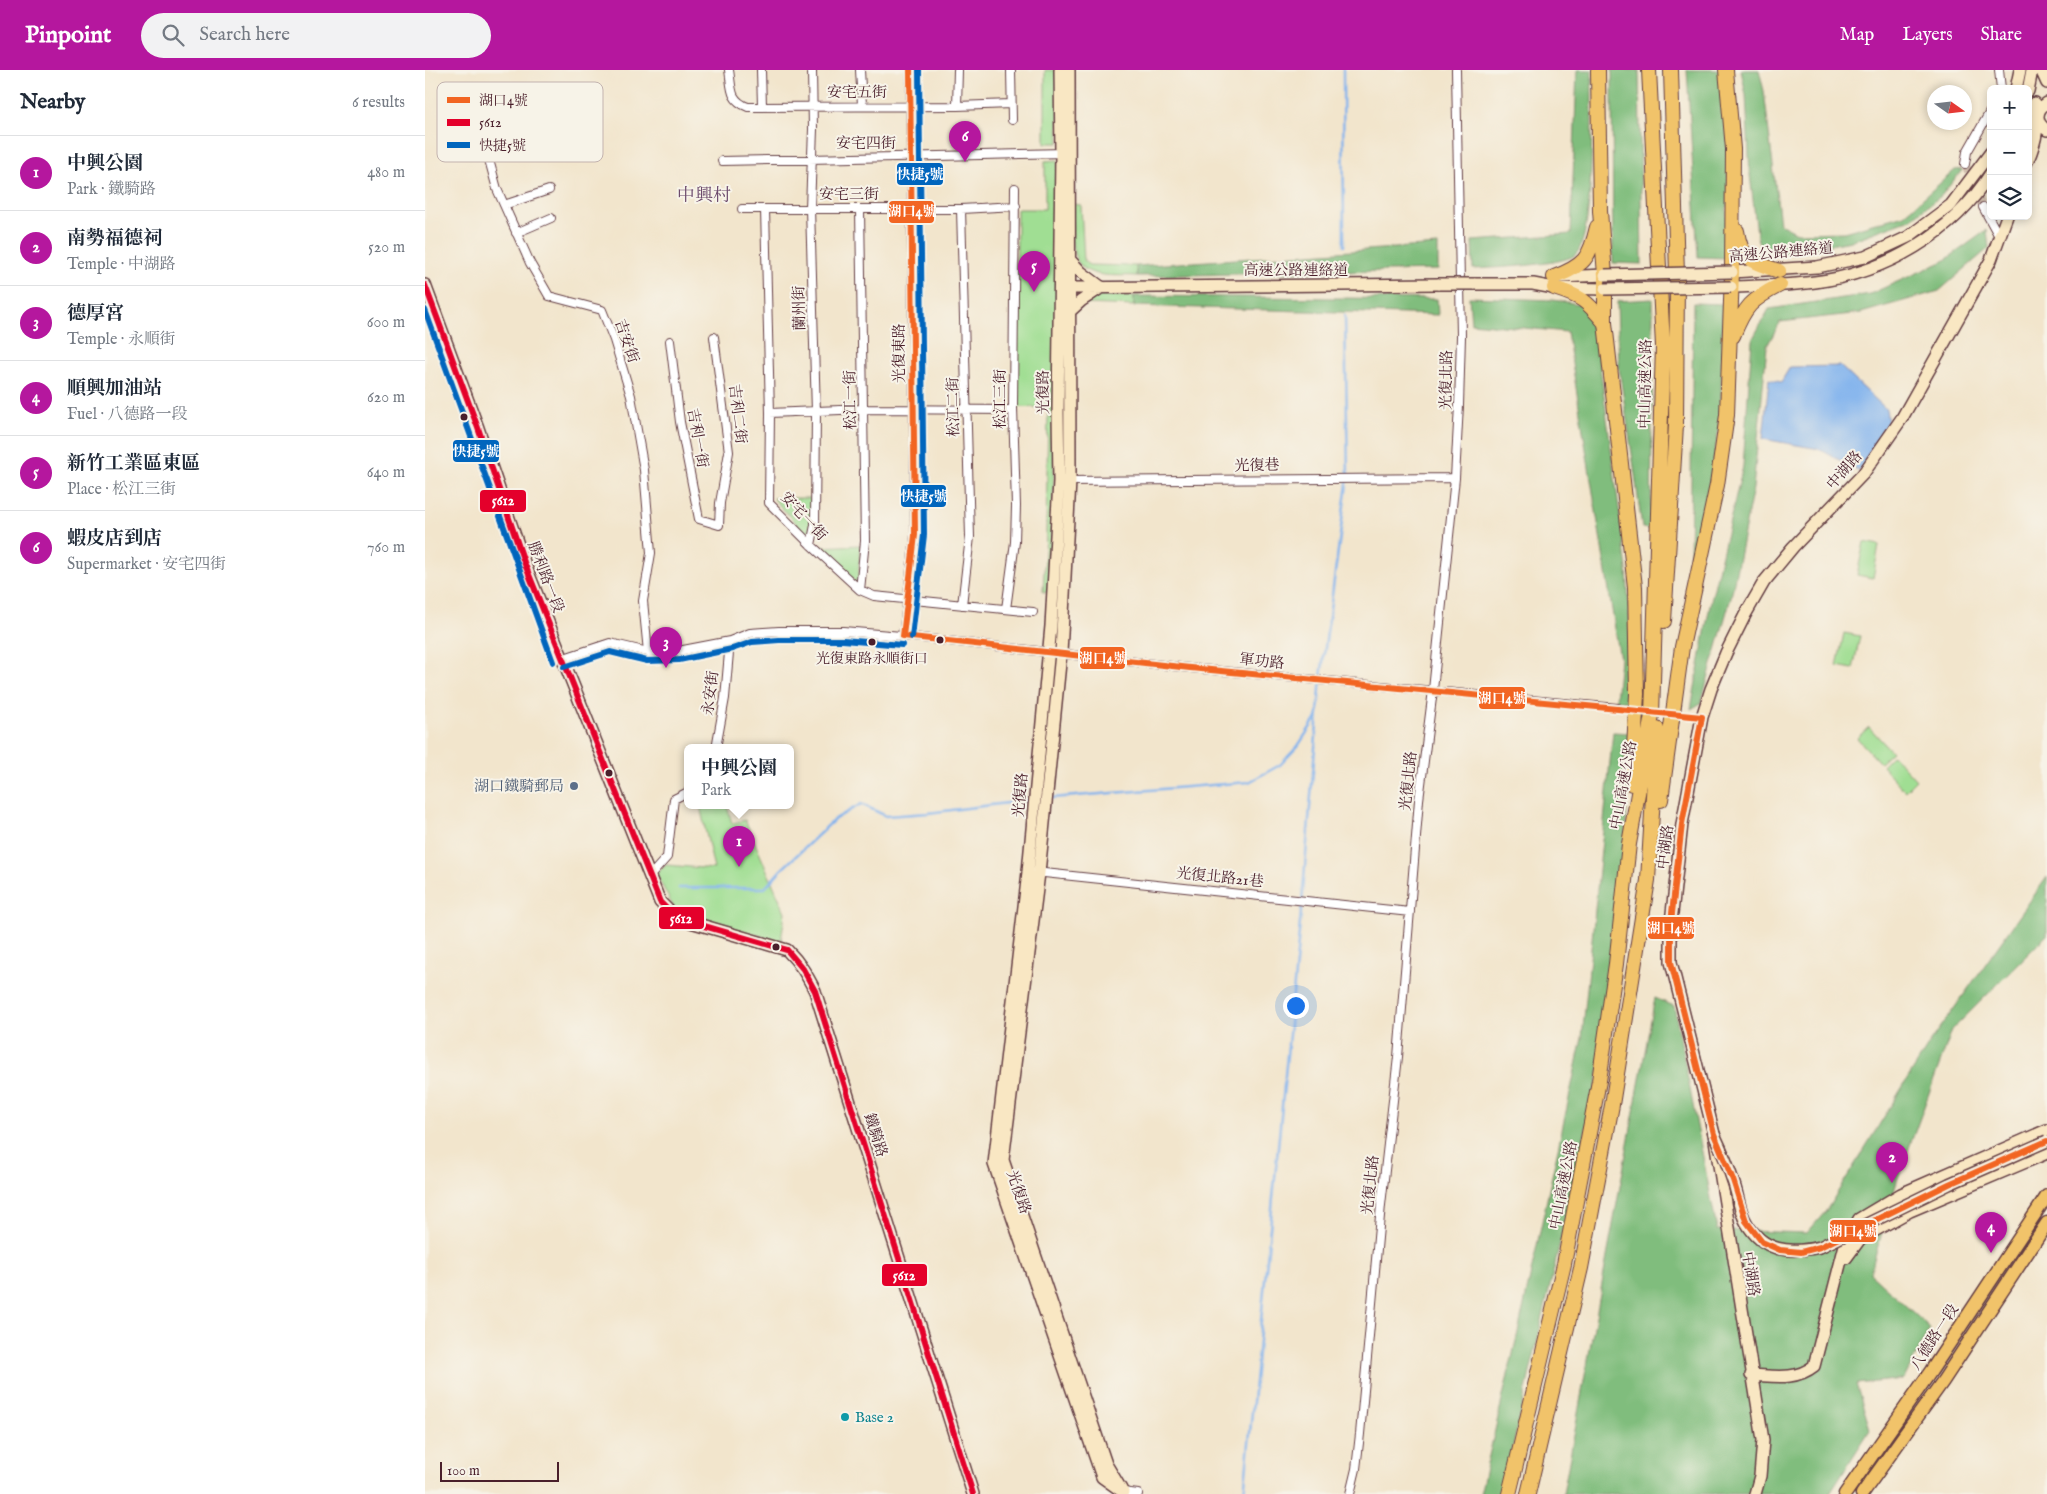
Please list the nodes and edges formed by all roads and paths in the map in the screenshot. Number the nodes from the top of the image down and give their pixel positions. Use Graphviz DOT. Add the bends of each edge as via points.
graph roads {
  1 [pos="729,70"];
  2 [pos="761,70"];
  3 [pos="812,70"];
  4 [pos="860,70"];
  5 [pos="910,70"];
  6 [pos="957,70"];
  7 [pos="1011,70"];
  8 [pos="1060,70"];
  9 [pos="1069,70"];
  10 [pos="1456,70"];
  11 [pos="1598,70"];
  12 [pos="1649,70"];
  13 [pos="1671,70"];
  14 [pos="1727,70"];
  15 [pos="1999,70"];
  16 [pos="2020,70"];
  17 [pos="2032,70"];
  18 [pos="2041,70"];
  19 [pos="2047,83"];
  20 [pos="2001,85"];
  21 [pos="2016,85"];
  22 [pos="2029,85"];
  23 [pos="2035,103"];
  24 [pos="2047,103"];
  25 [pos="1011,104"];
  26 [pos="862,105"];
  27 [pos="762,106"];
  28 [pos="813,106"];
  29 [pos="911,106"];
  30 [pos="957,106"];
  31 [pos="1987,117"];
  32 [pos="2038,118"];
  33 [pos="1012,120"];
  34 [pos="2047,130"];
  35 [pos="2047,135"];
  36 [pos="2036,140"];
  37 [pos="2032,150"];
  38 [pos="1066,153"];
  39 [pos="812,157"];
  40 [pos="911,157"];
  41 [pos="1987,157"];
  42 [pos="722,161"];
  43 [pos="490,162"];
  44 [pos="1965,164"];
  45 [pos="1989,175"];
  46 [pos="1015,188"];
  47 [pos="549,190"];
  48 [pos="504,205"];
  49 [pos="1016,206"];
  50 [pos="1983,206"];
  51 [pos="765,208"];
  52 [pos="811,208"];
  53 [pos="913,208"];
  54 [pos="1733,208"];
  55 [pos="742,209"];
  56 [pos="860,209"];
  57 [pos="961,209"];
  58 [pos="1600,211"];
  59 [pos="551,218"];
  60 [pos="2006,220"];
  61 [pos="516,233"];
  62 [pos="2000,238"];
  63 [pos="1069,259"];
  64 [pos="1779,271"];
  65 [pos="1732,272"];
  66 [pos="1605,282"];
  67 [pos="1554,283"];
  68 [pos="425,284"];
  69 [pos="1780,285"];
  70 [pos="1102,287"];
  71 [pos="1731,287"];
  72 [pos="1064,288"];
  73 [pos="1068,313"];
  74 [pos="1605,323"];
  75 [pos="714,337"];
  76 [pos="670,341"];
  77 [pos="1729,344"];
  78 [pos="864,409"];
  79 [pos="913,409"];
  80 [pos="967,410"];
  81 [pos="1013,410"];
  82 [pos="816,412"];
  83 [pos="770,413"];
  84 [pos="1455,478"];
  85 [pos="1065,481"];
  86 [pos="719,525"];
  87 [pos="811,545"];
  88 [pos="860,590"];
  89 [pos="907,599"];
  90 [pos="962,604"];
  91 [pos="1006,609"];
  92 [pos="1033,612"];
  93 [pos="903,636"];
  94 [pos="730,641"];
  95 [pos="648,652"];
  96 [pos="1055,652"];
  97 [pos="561,659"];
  98 [pos="1433,690"];
  99 [pos="1618,708"];
  100 [pos="717,744"];
  101 [pos="684,794"];
  102 [pos="1629,844"];
  103 [pos="1033,872"];
  104 [pos="649,877"];
  105 [pos="1648,880"];
  106 [pos="1410,912"];
  107 [pos="2047,1130"];
  108 [pos="1714,1134"];
  109 [pos="2047,1141"];
  110 [pos="2047,1153"];
  111 [pos="2047,1196"];
  112 [pos="2047,1223"];
  113 [pos="1840,1268"];
  114 [pos="1751,1375"];
  115 [pos="1123,1492"];
  116 [pos="973,1494"];
  117 [pos="1138,1494"];
  118 [pos="1351,1494"];
  119 [pos="1509,1494"];
  120 [pos="1528,1494"];
  121 [pos="1755,1494"];
  122 [pos="1845,1494"];
  123 [pos="1862,1494"];
  1 -- 27 [label="street, 安宅五街" via="738,103 749,107"];
  2 -- 27 [label="street"];
  3 -- 28 [label="street, 蘭州街"];
  4 -- 26 [label="street"];
  5 -- 29 [label="street, 光復東路"];
  6 -- 30 [label="street"];
  7 -- 25 [label="street"];
  8 -- 38 [label="street, 光復路"];
  9 -- 38 [label="street, 光復路"];
  10 -- 84 [label="street, 光復北路" via="1461,336"];
  11 -- 58 [label="highway"];
  12 -- 102 [label="highway, 中山高速公路" via="1663,346 1652,715"];
  13 -- 105 [label="highway, 中山高速公路" via="1677,275 1676,425"];
  14 -- 54 [label="highway" via="1733,149"];
  15 -- 20 [label="street"];
  16 -- 21 [label="street"];
  17 -- 22 [label="street"];
  18 -- 19 [label="street"];
  23 -- 32 [label="street"];
  24 -- 32 [label="street" via="2040,109"];
  25 -- 30 [label="street, 安宅五街"];
  25 -- 33 [label="street"];
  26 -- 28 [label="street, 安宅五街"];
  26 -- 29 [label="street, 安宅五街"];
  27 -- 28 [label="street, 安宅五街"];
  28 -- 39 [label="street, 蘭州街"];
  29 -- 30 [label="street, 安宅五街"];
  29 -- 40 [label="street, 光復東路"];
  31 -- 44 [label="street" via="1967,152"];
  32 -- 34 [label="street"];
  32 -- 36 [label="street"];
  35 -- 36 [label="street"];
  36 -- 37 [label="street"];
  38 -- 40 [label="street, 安宅四街"];
  38 -- 63 [label="street, 光復路"];
  38 -- 72 [label="street, 光復路"];
  39 -- 40 [label="street, 安宅四街"];
  39 -- 42 [label="street, 安宅四街"];
  39 -- 52 [label="street, 蘭州街"];
  40 -- 53 [label="street, 光復東路"];
  41 -- 64 [label="street, 高速公路連絡道" via="1951,205 1907,237 1865,257"];
  43 -- 48 [label="street, 吉安街"];
  45 -- 69 [label="street, 高速公路連絡道" via="1958,216 1915,248 1868,270 1817,282"];
  46 -- 49 [label="street, 松江三街"];
  47 -- 48 [label="street"];
  48 -- 61 [label="street, 吉安街"];
  49 -- 57 [label="street, 安宅三街"];
  49 -- 81 [label="street, 松江三街"];
  50 -- 62 [label="street"];
  51 -- 52 [label="street, 安宅三街"];
  51 -- 55 [label="street, 安宅三街"];
  51 -- 83 [label="street, 安宅一街"];
  52 -- 56 [label="street, 安宅三街"];
  52 -- 82 [label="street, 蘭州街"];
  53 -- 56 [label="street, 安宅三街"];
  53 -- 57 [label="street, 安宅三街"];
  53 -- 79 [label="street, 光復東路"];
  54 -- 64 [label="highway" via="1739,244 1749,260"];
  54 -- 65 [label="highway"];
  56 -- 78 [label="street, 松江一街"];
  57 -- 80 [label="street, 松江二街"];
  58 -- 66 [label="highway"];
  58 -- 67 [label="highway" via="1592,249 1572,271"];
  59 -- 61 [label="street"];
  60 -- 62 [label="street, 中湖路"];
  61 -- 95 [label="street, 吉安街" via="549,296 602,310 614,340 631,396 644,470 651,553 643,601"];
  62 -- 108 [label="street, 中湖路" via="1991,260 1902,418 1863,474 1764,582 1730,645 1708,698 1683,824 1671,922 1671,962"];
  63 -- 70 [label="street"];
  63 -- 72 [label="street, 光復路"];
  64 -- 65 [label="street, 高速公路連絡道"];
  65 -- 66 [label="street, 高速公路連絡道, bridge"];
  65 -- 71 [label="highway"];
  66 -- 67 [label="street, 高速公路連絡道"];
  66 -- 71 [label="street, 高速公路連絡道, bridge"];
  66 -- 74 [label="highway"];
  67 -- 70 [label="street, 高速公路連絡道, bridge"];
  67 -- 74 [label="highway" via="1589,303"];
  68 -- 97 [label="street, 勝利路一段"];
  69 -- 71 [label="street, 高速公路連絡道"];
  69 -- 77 [label="highway" via="1760,296 1742,313"];
  70 -- 72 [label="street, 高速公路連絡道"];
  70 -- 73 [label="street"];
  71 -- 77 [label="highway"];
  72 -- 73 [label="street, 光復路"];
  72 -- 85 [label="street, 光復路"];
  73 -- 85 [label="street, 光復路"];
  74 -- 102 [label="highway" via="1635,587 1637,694"];
  75 -- 86 [label="street, 吉利二街" via="729,452"];
  76 -- 86 [label="street, 吉利一街" via="680,422 699,519"];
  77 -- 105 [label="highway" via="1727,415 1717,485 1682,647"];
  78 -- 79 [label="street"];
  78 -- 82 [label="street"];
  78 -- 88 [label="street, 松江一街" via="865,541"];
  79 -- 80 [label="street"];
  79 -- 89 [label="street, 光復東路" via="915,535"];
  80 -- 81 [label="street"];
  80 -- 90 [label="street, 松江二街" via="970,537"];
  81 -- 91 [label="street, 松江三街" via="1015,542"];
  82 -- 83 [label="street"];
  82 -- 87 [label="street, 蘭州街" via="815,525"];
  83 -- 87 [label="street, 安宅一街" via="769,503"];
  84 -- 85 [label="street, 光復巷"];
  84 -- 98 [label="street, 光復北路"];
  85 -- 96 [label="street, 光復路"];
  87 -- 88 [label="street, 安宅一街"];
  88 -- 89 [label="street, 安宅一街" via="874,596"];
  89 -- 90 [label="street, 安宅一街"];
  89 -- 93 [label="street, 光復東路"];
  90 -- 91 [label="street, 安宅一街"];
  91 -- 92 [label="street, 安宅一街"];
  93 -- 94 [label="street, 軍功路" via="779,631 750,633"];
  93 -- 96 [label="street, 軍功路"];
  94 -- 95 [label="street, 軍功路"];
  94 -- 100 [label="street, 永安街"];
  95 -- 97 [label="street, 軍功路" via="610,643"];
  96 -- 98 [label="street, 軍功路" via="1308,680"];
  96 -- 103 [label="street, 光復路"];
  97 -- 104 [label="street, 勝利路一段"];
  98 -- 99 [label="street, 軍功路"];
  98 -- 106 [label="street, 光復北路" via="1419,800"];
  101 -- 104 [label="street" via="674,798 667,857"];
  102 -- 119 [label="highway, 中山高速公路" via="1599,1081 1564,1264"];
  103 -- 106 [label="street, 光復北路21巷"];
  103 -- 115 [label="street, 光復路" via="994,1164 1102,1477"];
  104 -- 116 [label="street, 鐵騎路" via="660,902 671,914 787,950 807,975 832,1043"];
  105 -- 120 [label="highway, 中山高速公路" via="1612,1105 1581,1268"];
  106 -- 118 [label="street, 光復北路" via="1360,1434"];
  107 -- 113 [label="street" via="1901,1194 1859,1219 1846,1241"];
  108 -- 109 [label="street, bridge" via="1746,1222 1762,1242 1780,1250 1801,1252 1820,1247 1949,1184"];
  108 -- 114 [label="street, 中湖路"];
  110 -- 113 [label="street" via="1910,1211 1871,1232 1851,1248"];
  111 -- 122 [label="main road, 八德路一段"];
  112 -- 123 [label="main road, 八德路一段" via="1943,1381"];
  113 -- 114 [label="street" via="1814,1366 1804,1374 1793,1376"];
  114 -- 121 [label="street, 中湖路" via="1763,1440"];
  115 -- 117 [label="street, 光復路"];
}
